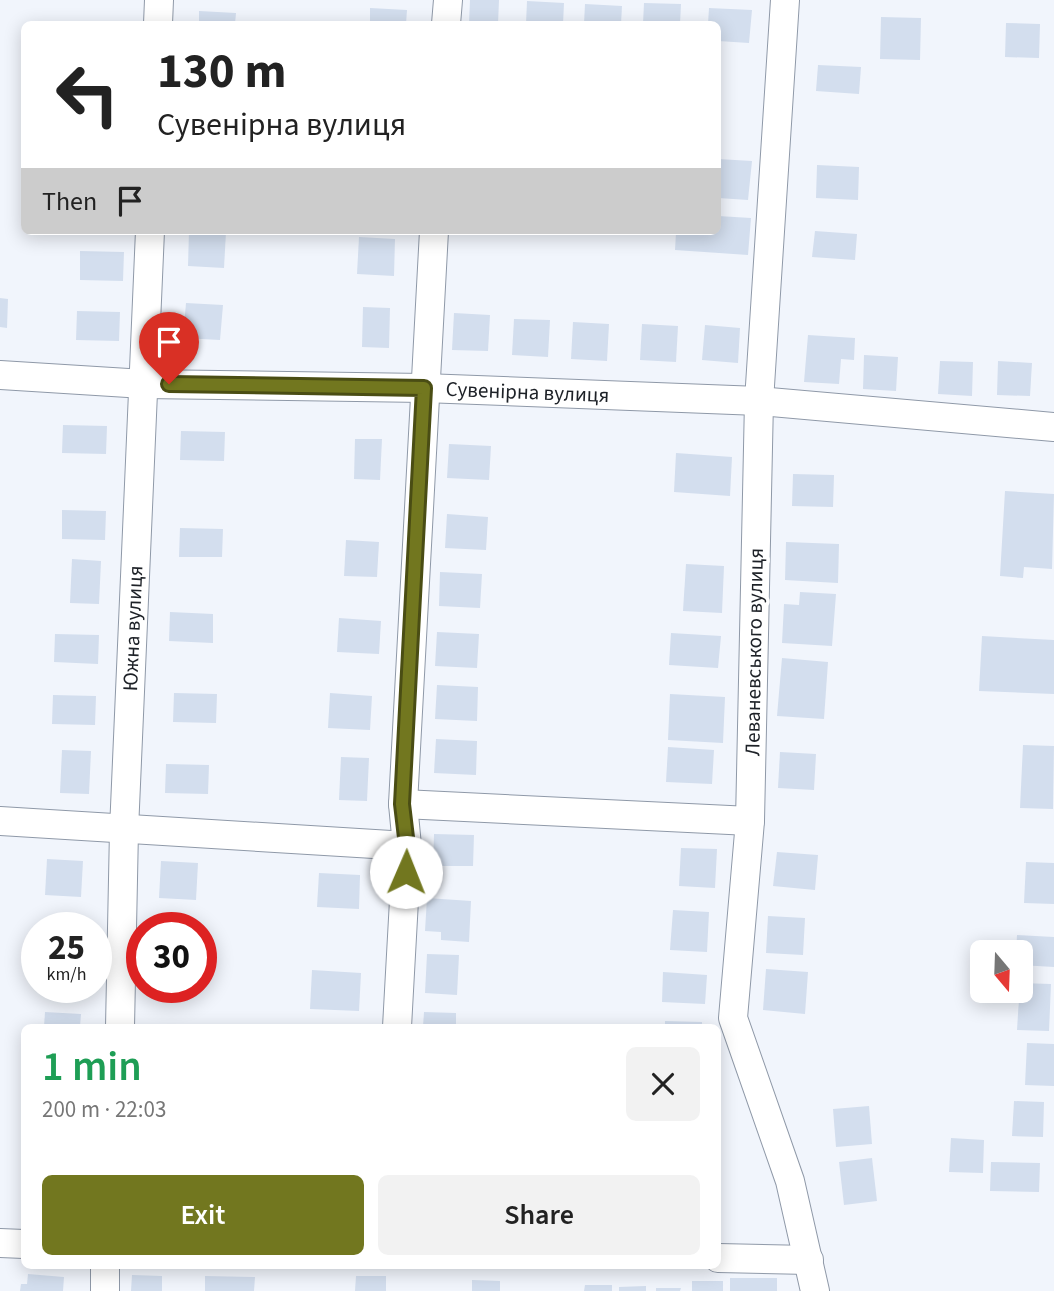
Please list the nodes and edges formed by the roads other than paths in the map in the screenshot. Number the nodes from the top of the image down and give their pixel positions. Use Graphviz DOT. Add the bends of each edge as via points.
graph roads {
  1 [pos="159,0"];
  2 [pos="448,0"];
  3 [pos="786,0"];
  4 [pos="158,21"];
  5 [pos="446,21"];
  6 [pos="150,235"];
  7 [pos="434,235"];
  8 [pos="0,375"];
  9 [pos="144,384"];
  10 [pos="424,388"];
  11 [pos="759,401"];
  12 [pos="1054,426"];
  13 [pos="402,804"];
  14 [pos="0,821"];
  15 [pos="750,821"];
  16 [pos="124,830"];
  17 [pos="407,846"];
  18 [pos="120,1024"];
  19 [pos="397,1024"];
  20 [pos="0,1243"];
  21 [pos="21,1244"];
  22 [pos="721,1258"];
  23 [pos="809,1260"];
  24 [pos="105,1269"];
  25 [pos="104,1291"];
  26 [pos="815,1291"];
  1 -- 4 [label="street"];
  2 -- 5 [label="street"];
  3 -- 11 [label="street, Леваневського вулиця"];
  6 -- 9 [label="street, Южна вулиця"];
  7 -- 10 [label="street"];
  8 -- 9 [label="street, Сувенірна вулиця"];
  9 -- 10 [label="street, Сувенірна вулиця"];
  9 -- 16 [label="street, Южна вулиця"];
  10 -- 11 [label="street, Сувенірна вулиця"];
  10 -- 13 [label="street"];
  11 -- 12 [label="street, Сувенірна вулиця"];
  11 -- 15 [label="street, Леваневського вулиця"];
  13 -- 15 [label="street"];
  13 -- 17 [label="street"];
  14 -- 16 [label="street"];
  15 -- 23 [label="street, Леваневського вулиця" via="733,1018 790,1181"];
  16 -- 17 [label="street"];
  16 -- 18 [label="street, Южна вулиця"];
  17 -- 19 [label="street"];
  20 -- 21 [label="street"];
  22 -- 23 [label="street"];
  23 -- 26 [label="street, Леваневського вулиця"];
  24 -- 25 [label="street"];
}
